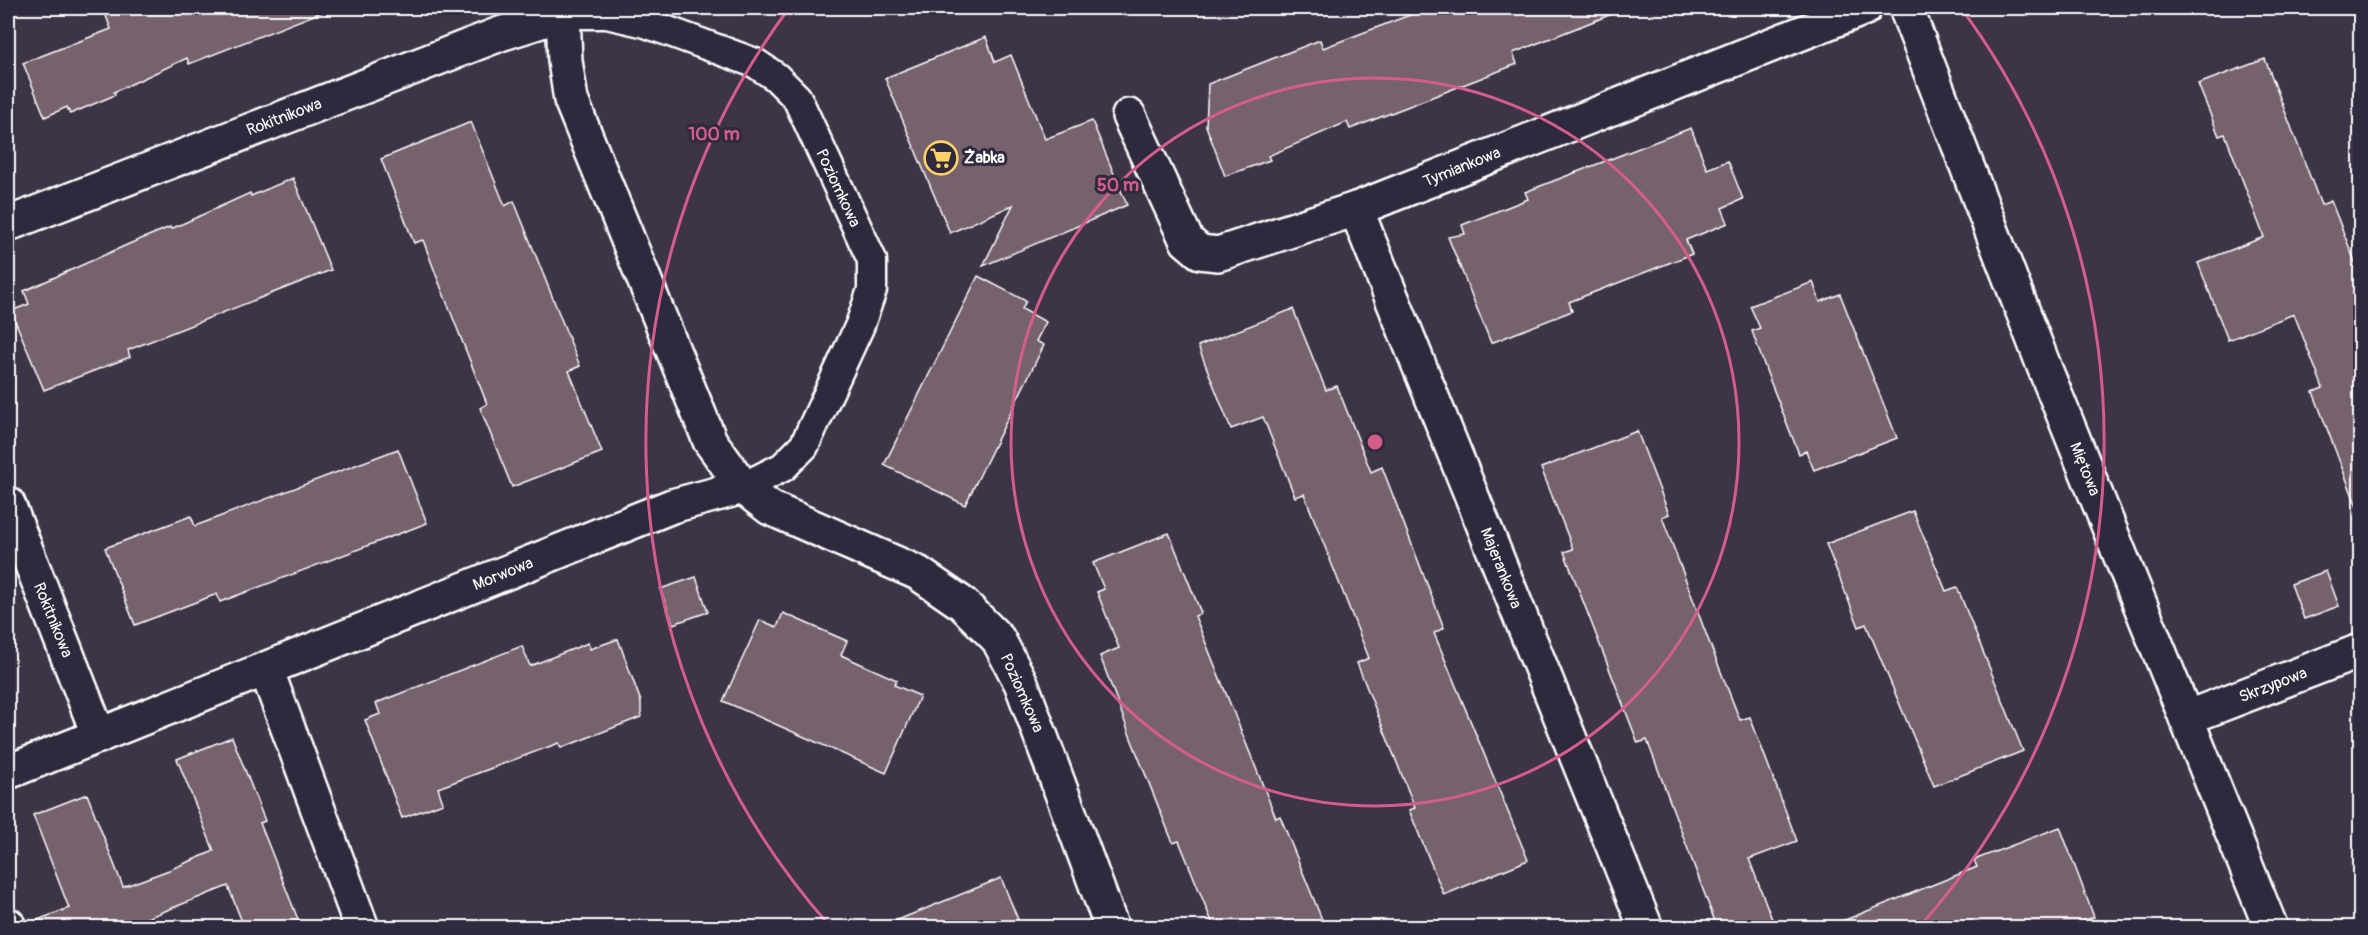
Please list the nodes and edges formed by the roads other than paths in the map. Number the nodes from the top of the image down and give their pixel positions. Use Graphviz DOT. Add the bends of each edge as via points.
graph roads {
  1 [pos="1865,8"];
  2 [pos="1906,8"];
  3 [pos="563,11"];
  4 [pos="1129,116"];
  5 [pos="1356,209"];
  6 [pos="8,224"];
  7 [pos="743,487"];
  8 [pos="8,504"];
  9 [pos="2361,651"];
  10 [pos="266,669"];
  11 [pos="2186,718"];
  12 [pos="99,735"];
  13 [pos="8,772"];
  14 [pos="362,927"];
  15 [pos="1112,927"];
  16 [pos="1646,927"];
  17 [pos="2271,927"];
  1 -- 5 [label="street, Tymiankowa"];
  2 -- 11 [label="street, Miętowa" via="2045,369"];
  3 -- 6 [label="street, Rokitnikowa"];
  3 -- 7 [label="street, Poziomkowa" via="571,100 710,441"];
  3 -- 7 [label="lane, Poziomkowa" via="607,14 646,23 755,63 776,77 797,98 872,260 872,290 860,325 804,446 783,467"];
  4 -- 5 [label="street, Tymiankowa" via="1187,241 1200,252 1218,254"];
  5 -- 16 [label="street, Majerankowa"];
  7 -- 10 [label="street, Morwowa" via="672,506"];
  7 -- 15 [label="street, Poziomkowa" via="770,508 918,573 963,604 998,639 1021,683"];
  8 -- 12 [label="street, Rokitnikowa"];
  9 -- 11 [label="street, Skrzypowa"];
  10 -- 12 [label="street, Morwowa"];
  10 -- 14 [label="street"];
  11 -- 17 [label="street, Miętowa"];
  12 -- 13 [label="street, Morwowa"];
}
